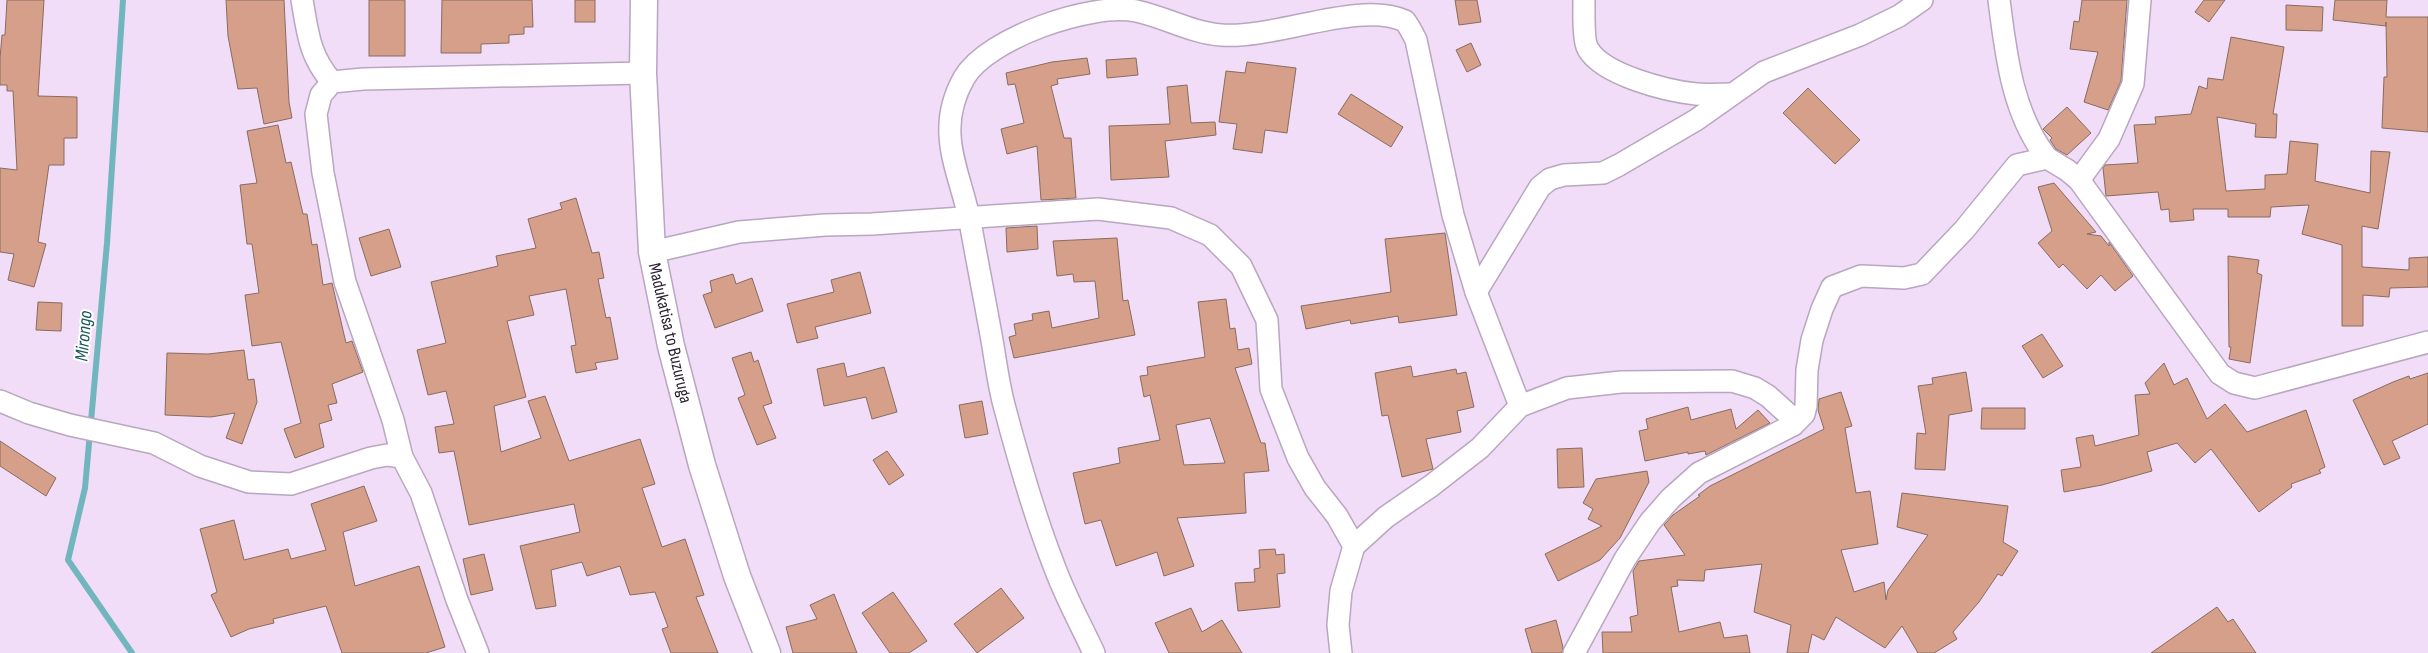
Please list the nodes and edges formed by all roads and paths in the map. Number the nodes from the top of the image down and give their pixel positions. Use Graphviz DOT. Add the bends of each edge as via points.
graph roads {
  1 [pos="302,0"];
  2 [pos="644,0"];
  3 [pos="1584,0"];
  4 [pos="1922,0"];
  5 [pos="1999,0"];
  6 [pos="2140,0"];
  7 [pos="1395,5"];
  8 [pos="643,73"];
  9 [pos="332,82"];
  10 [pos="1730,94"];
  11 [pos="2047,158"];
  12 [pos="2079,180"];
  13 [pos="969,218"];
  14 [pos="652,252"];
  15 [pos="1476,292"];
  16 [pos="2428,342"];
  17 [pos="0,401"];
  18 [pos="1520,406"];
  19 [pos="1793,425"];
  20 [pos="402,457"];
  21 [pos="1354,546"];
  22 [pos="478,653"];
  23 [pos="768,653"];
  24 [pos="1094,653"];
  25 [pos="1341,653"];
  26 [pos="1574,653"];
  1 -- 9 [label="street" via="309,40 319,67"];
  2 -- 8 [label="main road, Madukatisa to Buzuruga"];
  3 -- 10 [label="street" via="1587,48 1598,61 1650,84 1695,94"];
  4 -- 10 [label="street" via="1899,16 1860,35 1764,72"];
  5 -- 11 [label="street" via="2014,94 2035,143"];
  6 -- 12 [label="street" via="2134,84 2109,139"];
  7 -- 13 [label="street" via="1364,3 1308,15 1269,29 1222,35 1136,11 1108,8 1040,26 996,48 972,66 963,79 949,115 948,134"];
  7 -- 15 [label="street" via="1416,40 1453,215"];
  8 -- 9 [label="street"];
  8 -- 14 [label="main road, Madukatisa to Buzuruga"];
  9 -- 20 [label="street" via="321,95 316,114 323,173 345,282 394,420"];
  10 -- 15 [label="street" via="1696,120 1603,173 1550,179 1540,187"];
  11 -- 12 [label="street"];
  11 -- 19 [label="street" via="2016,165 1964,230 1922,274 1904,278 1861,276 1832,288 1812,340 1804,414"];
  12 -- 16 [label="street" via="2220,374 2234,383 2255,388"];
  13 -- 14 [label="street" via="739,232"];
  13 -- 21 [label="street" via="1098,209 1170,218 1210,235 1242,266 1267,320 1271,389 1298,458"];
  13 -- 24 [label="street" via="1003,403 1053,563"];
  14 -- 23 [label="main road, Madukatisa to Buzuruga" via="671,346 702,465 737,576"];
  15 -- 18 [label="street"];
  17 -- 20 [label="street" via="70,425 154,443 200,466 249,482 291,484 371,458 386,455"];
  18 -- 19 [label="street" via="1567,388 1621,382 1732,380 1768,396 1788,414"];
  18 -- 21 [label="street" via="1480,448 1386,517"];
  19 -- 26 [label="street" via="1699,473 1670,498 1625,559"];
  20 -- 22 [label="street" via="421,493"];
  21 -- 25 [label="street" via="1341,591 1338,625"];
}
